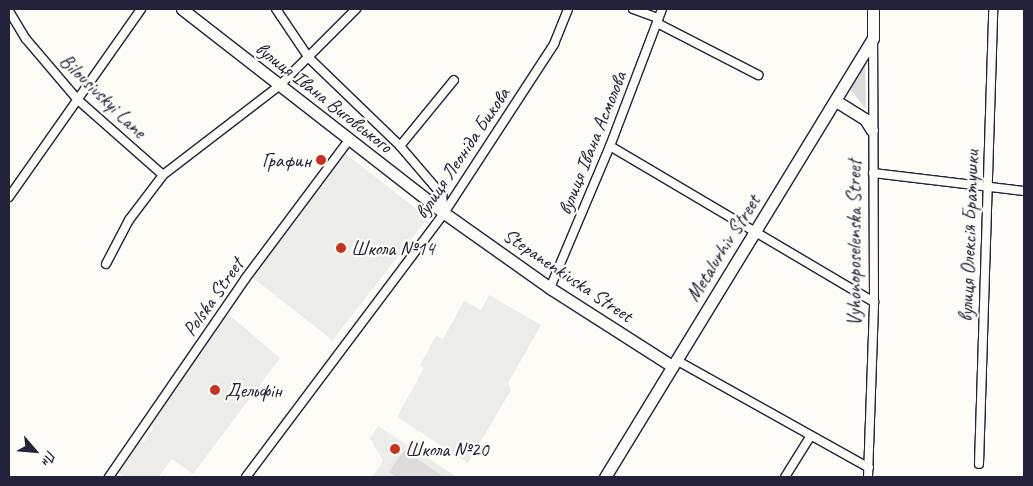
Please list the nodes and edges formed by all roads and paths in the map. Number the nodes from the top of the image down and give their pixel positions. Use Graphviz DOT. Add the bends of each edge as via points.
graph roads {
  1 [pos="140,9"];
  2 [pos="182,9"];
  3 [pos="276,9"];
  4 [pos="356,9"];
  5 [pos="568,9"];
  6 [pos="633,9"];
  7 [pos="662,9"];
  8 [pos="873,9"];
  9 [pos="993,9"];
  10 [pos="9,11"];
  11 [pos="658,20"];
  12 [pos="873,38"];
  13 [pos="309,58"];
  14 [pos="758,75"];
  15 [pos="454,80"];
  16 [pos="279,86"];
  17 [pos="78,100"];
  18 [pos="836,101"];
  19 [pos="872,130"];
  20 [pos="349,140"];
  21 [pos="400,146"];
  22 [pos="610,146"];
  23 [pos="872,173"];
  24 [pos="163,175"];
  25 [pos="986,188"];
  26 [pos="1024,191"];
  27 [pos="9,197"];
  28 [pos="444,213"];
  29 [pos="754,231"];
  30 [pos="106,264"];
  31 [pos="550,288"];
  32 [pos="874,302"];
  33 [pos="674,363"];
  34 [pos="810,437"];
  35 [pos="978,464"];
  36 [pos="868,468"];
  37 [pos="109,477"];
  38 [pos="246,477"];
  39 [pos="604,477"];
  40 [pos="785,477"];
  41 [pos="868,477"];
  1 -- 17 [label="street"];
  2 -- 16 [label="main road, вулиця Івана Виговського"];
  3 -- 13 [label="street"];
  4 -- 13 [label="street"];
  5 -- 28 [label="street, вулиця Леоніда Бикова" via="554,44"];
  6 -- 11 [label="street"];
  7 -- 11 [label="street, вулиця Івана Асмолова"];
  8 -- 12 [label="main road, Vyhonoposelenska Street"];
  9 -- 25 [label="street, вулиця Олексія Братушки"];
  10 -- 17 [label="street, Bilousivskyi Lane" via="26,39"];
  11 -- 14 [label="street"];
  11 -- 22 [label="street, вулиця Івана Асмолова"];
  12 -- 18 [label="main road, Metalurhiv Street"];
  12 -- 19 [label="street, Vyhonoposelenska Street"];
  13 -- 16 [label="street"];
  13 -- 21 [label="street"];
  15 -- 21 [label="street"];
  16 -- 20 [label="main road, вулиця Івана Виговського"];
  16 -- 24 [label="street"];
  17 -- 24 [label="street, Bilousivskyi Lane"];
  17 -- 27 [label="street"];
  18 -- 19 [label="main road" via="865,118"];
  18 -- 29 [label="main road, Metalurhiv Street"];
  19 -- 23 [label="street, Vyhonoposelenska Street"];
  20 -- 28 [label="main road, вулиця Івана Виговського"];
  20 -- 37 [label="street, Polska Street" via="245,279"];
  21 -- 28 [label="street" via="442,195"];
  22 -- 29 [label="street"];
  22 -- 31 [label="street, вулиця Івана Асмолова"];
  23 -- 25 [label="street"];
  23 -- 32 [label="street, Vyhonoposelenska Street"];
  24 -- 30 [label="street" via="129,220"];
  25 -- 26 [label="street"];
  25 -- 35 [label="street, вулиця Олексія Братушки"];
  28 -- 31 [label="main road, Stepanenkivska Street"];
  28 -- 38 [label="street, вулиця Леоніда Бикова"];
  29 -- 32 [label="street"];
  29 -- 33 [label="main road, Metalurhiv Street"];
  31 -- 33 [label="main road, Stepanenkivska Street"];
  32 -- 36 [label="street, Vyhonoposelenska Street"];
  33 -- 34 [label="street, Stepanenkivska Street"];
  33 -- 39 [label="main road, Metalurhiv Street"];
  34 -- 36 [label="street, Stepanenkivska Street"];
  34 -- 40 [label="street"];
  36 -- 41 [label="street, Vyhonoposelenska Street"];
}
